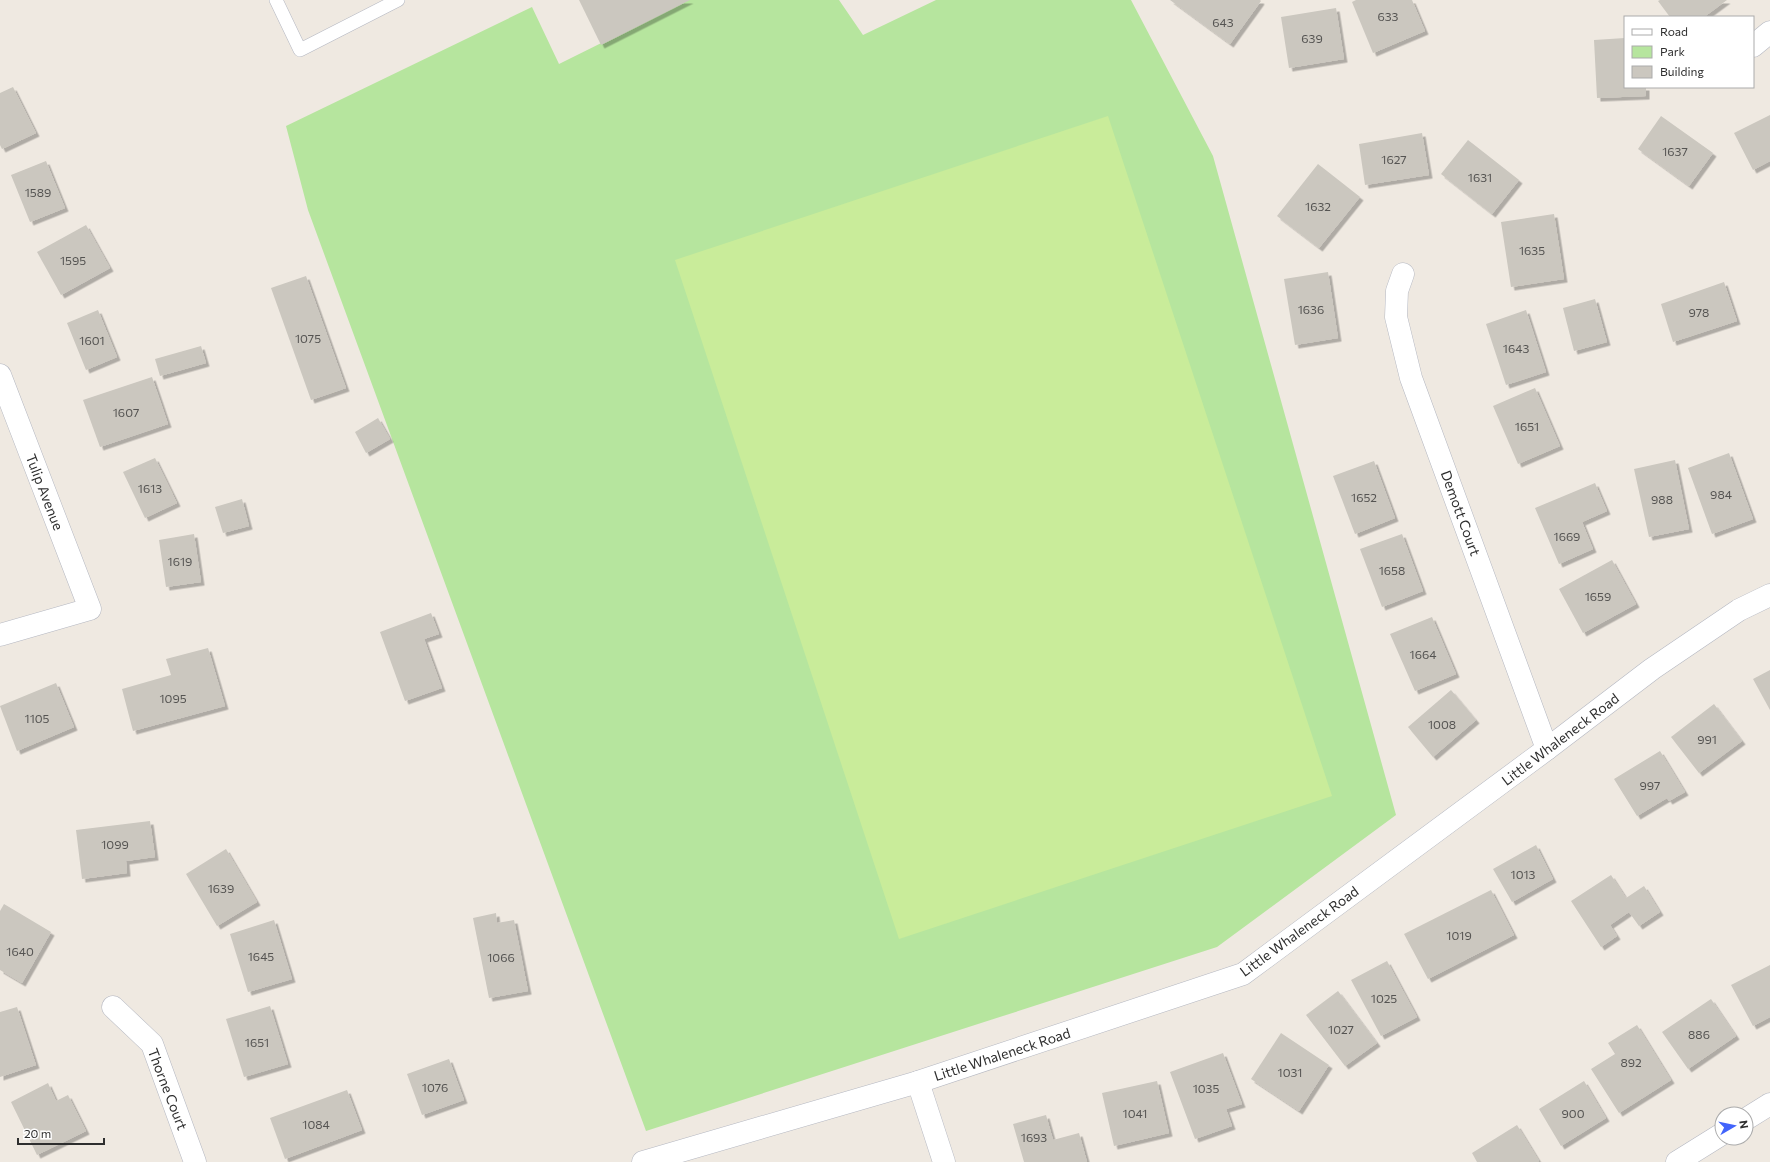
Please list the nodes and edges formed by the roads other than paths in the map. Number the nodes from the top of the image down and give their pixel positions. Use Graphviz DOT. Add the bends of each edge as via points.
graph roads {
  1 [pos="276,0"];
  2 [pos="398,0"];
  3 [pos="1770,32"];
  4 [pos="1754,45"];
  5 [pos="1403,274"];
  6 [pos="0,375"];
  7 [pos="1770,595"];
  8 [pos="0,635"];
  9 [pos="1548,749"];
  10 [pos="113,1007"];
  11 [pos="918,1082"];
  12 [pos="1770,1104"];
  13 [pos="1754,1114"];
  14 [pos="1714,1139"];
  15 [pos="195,1162"];
  16 [pos="643,1162"];
  17 [pos="944,1162"];
  18 [pos="1677,1162"];
  1 -- 2 [label="lane" via="300,50"];
  3 -- 4 [label="street"];
  5 -- 9 [label="street, Demott Court" via="1397,291 1396,317 1411,378"];
  6 -- 8 [label="street, Tulip Avenue" via="90,609"];
  7 -- 9 [label="street, Little Whaleneck Road" via="1739,610 1652,669"];
  9 -- 11 [label="street, Little Whaleneck Road" via="1243,974"];
  10 -- 15 [label="street, Thorne Court" via="152,1044"];
  11 -- 16 [label="street, Little Whaleneck Road"];
  11 -- 17 [label="street"];
  12 -- 13 [label="street"];
  14 -- 18 [label="street"];
}
